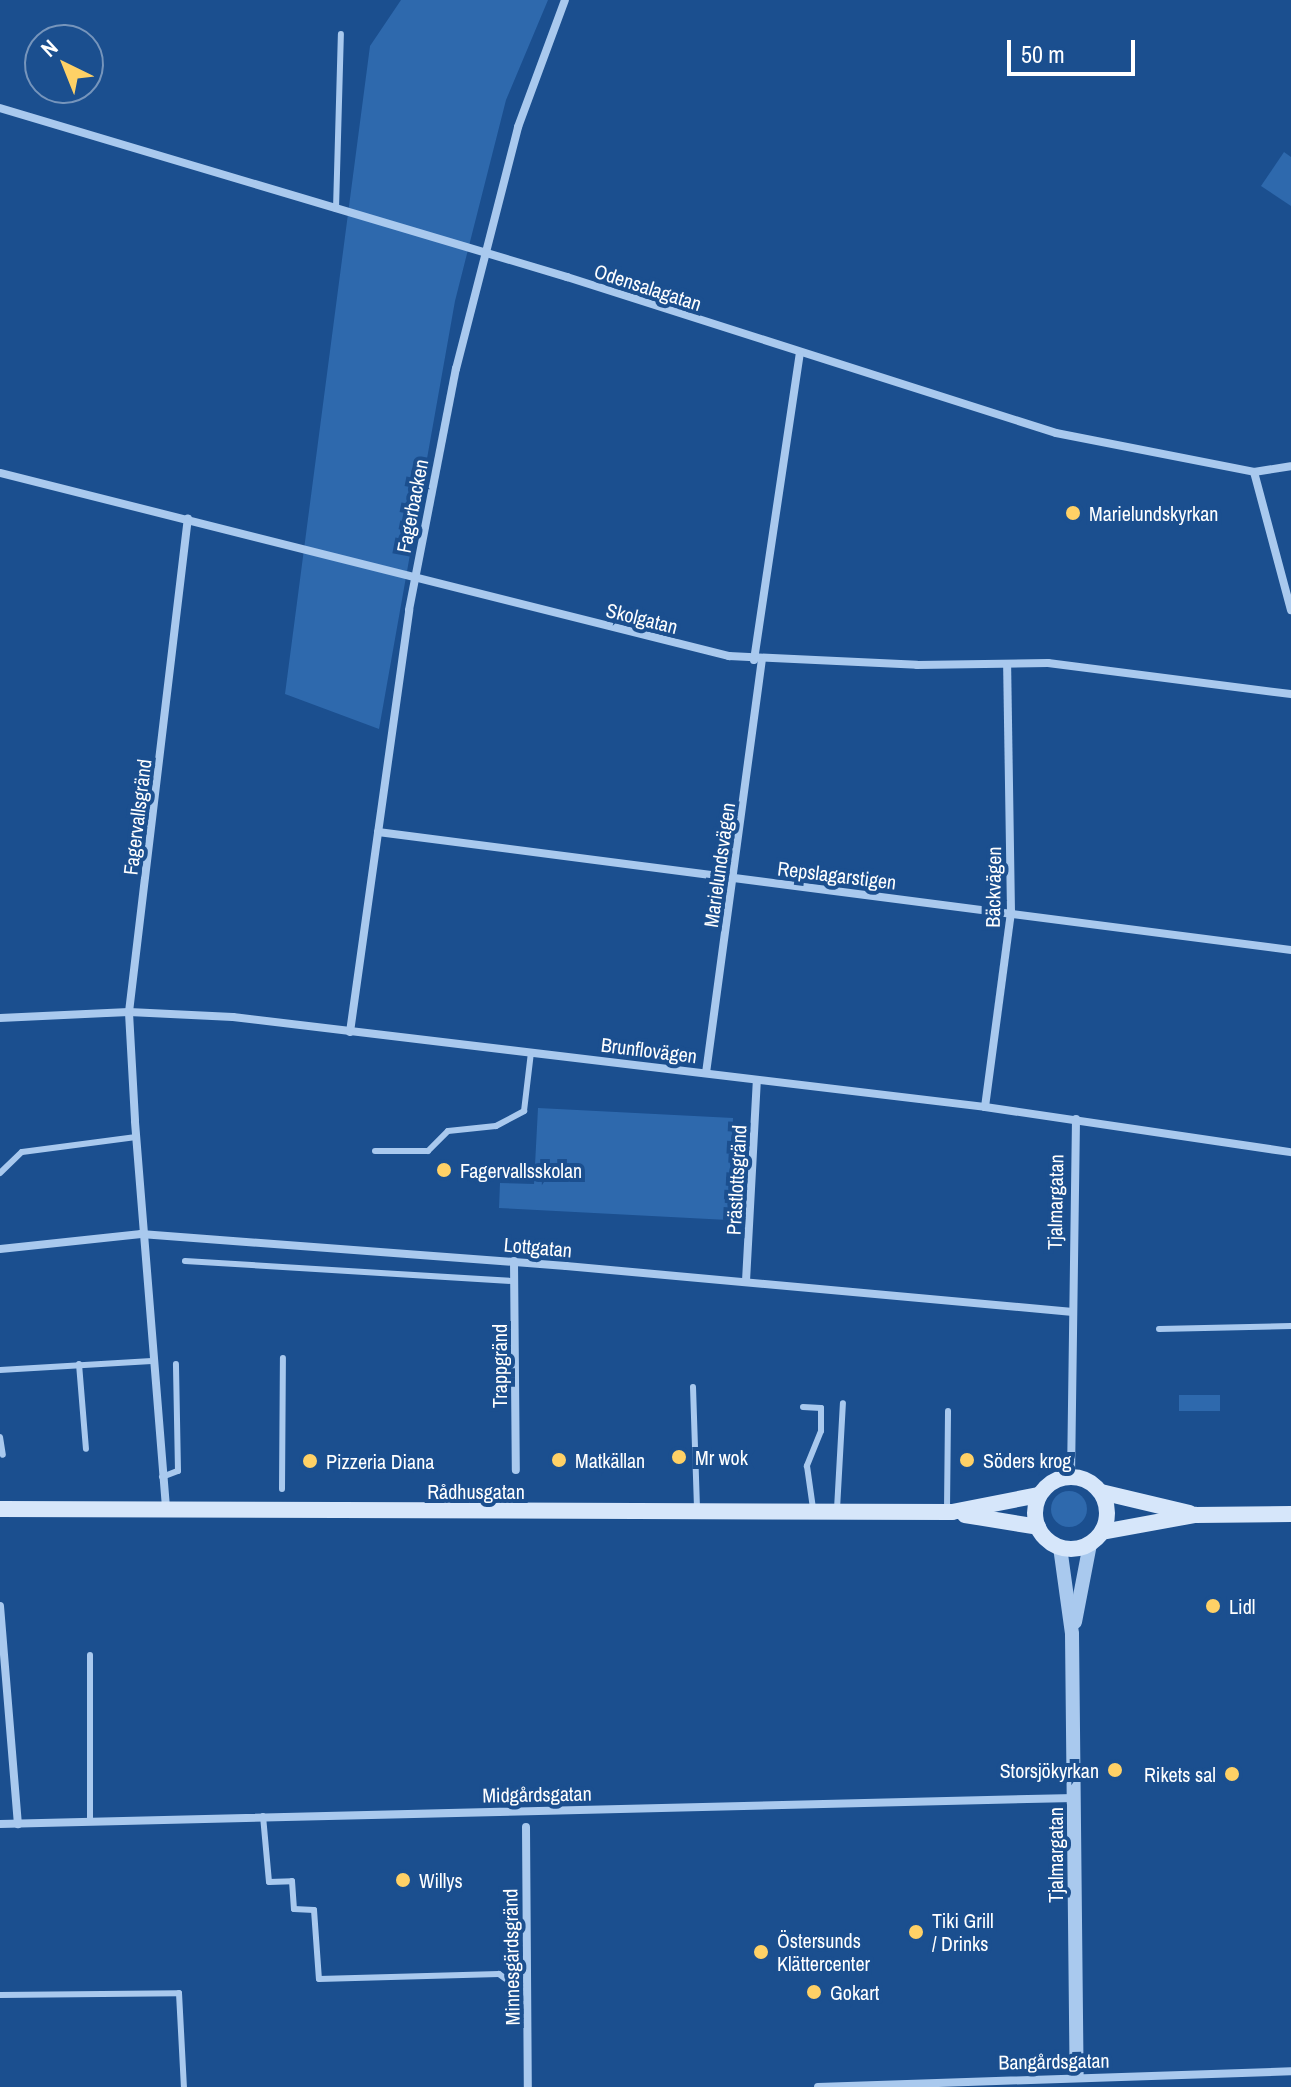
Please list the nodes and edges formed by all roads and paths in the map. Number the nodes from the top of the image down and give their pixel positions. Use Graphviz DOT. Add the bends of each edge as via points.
graph roads {
  1 [pos="565,0"];
  2 [pos="341,34"];
  3 [pos="0,108"];
  4 [pos="336,209"];
  5 [pos="484,253"];
  6 [pos="800,354"];
  7 [pos="1291,466"];
  8 [pos="1254,472"];
  9 [pos="0,473"];
  10 [pos="188,519"];
  11 [pos="415,576"];
  12 [pos="1291,610"];
  13 [pos="758,660"];
  14 [pos="1007,666"];
  15 [pos="1291,694"];
  16 [pos="378,832"];
  17 [pos="734,878"];
  18 [pos="1011,912"];
  19 [pos="1291,950"];
  20 [pos="129,1012"];
  21 [pos="0,1018"];
  22 [pos="350,1032"];
  23 [pos="531,1052"];
  24 [pos="706,1073"];
  25 [pos="757,1080"];
  26 [pos="985,1107"];
  27 [pos="1076,1119"];
  28 [pos="136,1137"];
  29 [pos="375,1151"];
  30 [pos="1291,1152"];
  31 [pos="0,1173"];
  32 [pos="141,1234"];
  33 [pos="0,1249"];
  34 [pos="185,1261"];
  35 [pos="514,1261"];
  36 [pos="514,1281"];
  37 [pos="746,1281"];
  38 [pos="1073,1312"];
  39 [pos="1291,1326"];
  40 [pos="1159,1329"];
  41 [pos="283,1358"];
  42 [pos="152,1361"];
  43 [pos="79,1364"];
  44 [pos="176,1364"];
  45 [pos="0,1370"];
  46 [pos="693,1387"];
  47 [pos="843,1403"];
  48 [pos="803,1407"];
  49 [pos="948,1411"];
  50 [pos="0,1437"];
  51 [pos="86,1449"];
  52 [pos="3,1455"];
  53 [pos="516,1470"];
  54 [pos="162,1477"];
  55 [pos="1071,1477"];
  56 [pos="282,1489"];
  57 [pos="1101,1492"];
  58 [pos="1039,1495"];
  59 [pos="166,1508"];
  60 [pos="0,1509"];
  61 [pos="697,1512"];
  62 [pos="813,1512"];
  63 [pos="837,1512"];
  64 [pos="949,1512"];
  65 [pos="1291,1514"];
  66 [pos="1195,1515"];
  67 [pos="1038,1527"];
  68 [pos="1096,1538"];
  69 [pos="1060,1547"];
  70 [pos="0,1606"];
  71 [pos="1072,1634"];
  72 [pos="90,1655"];
  73 [pos="1075,1798"];
  74 [pos="263,1816"];
  75 [pos="90,1821"];
  76 [pos="0,1824"];
  77 [pos="18,1824"];
  78 [pos="526,1827"];
  79 [pos="527,1994"];
  80 [pos="0,1995"];
  81 [pos="1291,2071"];
  82 [pos="1077,2081"];
  83 [pos="184,2087"];
  84 [pos="528,2087"];
  85 [pos="818,2087"];
  1 -- 5 [label="street, Fagerbacken" via="518,127"];
  2 -- 4 [label="lane"];
  3 -- 4 [label="street, Odensalagatan"];
  4 -- 5 [label="street, Odensalagatan"];
  5 -- 6 [label="street, Odensalagatan"];
  5 -- 11 [label="street, Fagerbacken"];
  6 -- 8 [label="street, Odensalagatan" via="1056,433"];
  6 -- 13 [label="street, Marielundsvägen"];
  7 -- 8 [label="street, Odensalagatan"];
  8 -- 12 [label="street"];
  9 -- 10 [label="street, Skolgatan"];
  10 -- 11 [label="street, Skolgatan"];
  10 -- 20 [label="street, Fagervallsgränd"];
  11 -- 13 [label="street, Skolgatan"];
  11 -- 16 [label="street, Fagerbacken"];
  13 -- 14 [label="street, Skolgatan"];
  13 -- 17 [label="street, Marielundsvägen"];
  14 -- 15 [label="street, Skolgatan" via="1048,663"];
  14 -- 18 [label="street, Bäckvägen"];
  16 -- 17 [label="street, Repslagarstigen"];
  16 -- 22 [label="street, Fagerbacken"];
  17 -- 18 [label="street, Repslagarstigen"];
  17 -- 24 [label="street, Marielundsvägen"];
  18 -- 19 [label="street, Repslagarstigen"];
  18 -- 26 [label="street, Bäckvägen"];
  20 -- 21 [label="street, Brunflovägen"];
  20 -- 22 [label="street, Brunflovägen"];
  20 -- 28 [label="street, Fagervallsgränd"];
  22 -- 23 [label="street, Brunflovägen"];
  23 -- 24 [label="street, Brunflovägen"];
  23 -- 29 [label="lane" via="524,1111 496,1126 448,1131 428,1151"];
  24 -- 25 [label="street, Brunflovägen"];
  25 -- 26 [label="street, Brunflovägen"];
  25 -- 37 [label="street, Prästlottsgränd"];
  26 -- 27 [label="street, Brunflovägen"];
  27 -- 30 [label="street, Brunflovägen"];
  27 -- 38 [label="street, Tjalmargatan"];
  28 -- 31 [label="lane" via="22,1152"];
  28 -- 32 [label="street, Fagervallsgränd"];
  32 -- 33 [label="street, Lottgatan"];
  32 -- 35 [label="street, Lottgatan"];
  32 -- 42 [label="street, Fagervallsgränd"];
  34 -- 36 [label="lane"];
  35 -- 36 [label="street, Trappgränd"];
  35 -- 37 [label="street, Lottgatan"];
  36 -- 53 [label="street, Trappgränd"];
  37 -- 38 [label="street, Lottgatan"];
  38 -- 55 [label="street, Tjalmargatan"];
  39 -- 40 [label="lane"];
  41 -- 56 [label="lane"];
  42 -- 43 [label="lane"];
  42 -- 54 [label="street, Fagervallsgränd"];
  43 -- 45 [label="lane"];
  43 -- 51 [label="lane"];
  44 -- 54 [label="lane" via="178,1471"];
  46 -- 61 [label="lane"];
  47 -- 63 [label="lane"];
  48 -- 62 [label="lane" via="821,1408 821,1431 807,1466"];
  49 -- 64 [label="lane"];
  50 -- 52 [label="lane"];
  54 -- 59 [label="street, Fagervallsgränd"];
  55 -- 57 [label="main road" via="1082,1478"];
  55 -- 58 [label="main road" via="1057,1479"];
  57 -- 66 [label="main road"];
  57 -- 68 [label="main road" via="1108,1512"];
  58 -- 64 [label="main road, Rådhusgatan"];
  58 -- 67 [label="main road"];
  59 -- 60 [label="main road, Rådhusgatan"];
  59 -- 61 [label="main road, Rådhusgatan"];
  61 -- 62 [label="main road, Rådhusgatan"];
  62 -- 63 [label="main road, Rådhusgatan"];
  63 -- 64 [label="main road, Rådhusgatan"];
  64 -- 67 [label="main road, Rådhusgatan"];
  65 -- 66 [label="main road"];
  66 -- 68 [label="main road"];
  67 -- 69 [label="main road"];
  68 -- 69 [label="main road"];
  68 -- 71 [label="street, Tjalmargatan"];
  69 -- 71 [label="street, Tjalmargatan"];
  70 -- 77 [label="street"];
  71 -- 73 [label="street, Tjalmargatan"];
  72 -- 75 [label="lane"];
  73 -- 74 [label="street, Midgårdsgatan"];
  73 -- 82 [label="street, Tjalmargatan"];
  74 -- 75 [label="street, Midgårdsgatan"];
  74 -- 79 [label="lane" via="269,1882 292,1881 294,1909 314,1910 319,1979 499,1974"];
  75 -- 77 [label="street, Midgårdsgatan"];
  76 -- 77 [label="street, Midgårdsgatan"];
  78 -- 79 [label="street, Minnesgärdsgränd"];
  79 -- 84 [label="street, Minnesgärdsgränd"];
  80 -- 83 [label="lane" via="179,1993"];
  81 -- 82 [label="street, Bangårdsgatan"];
  82 -- 85 [label="street, Bangårdsgatan"];
}
